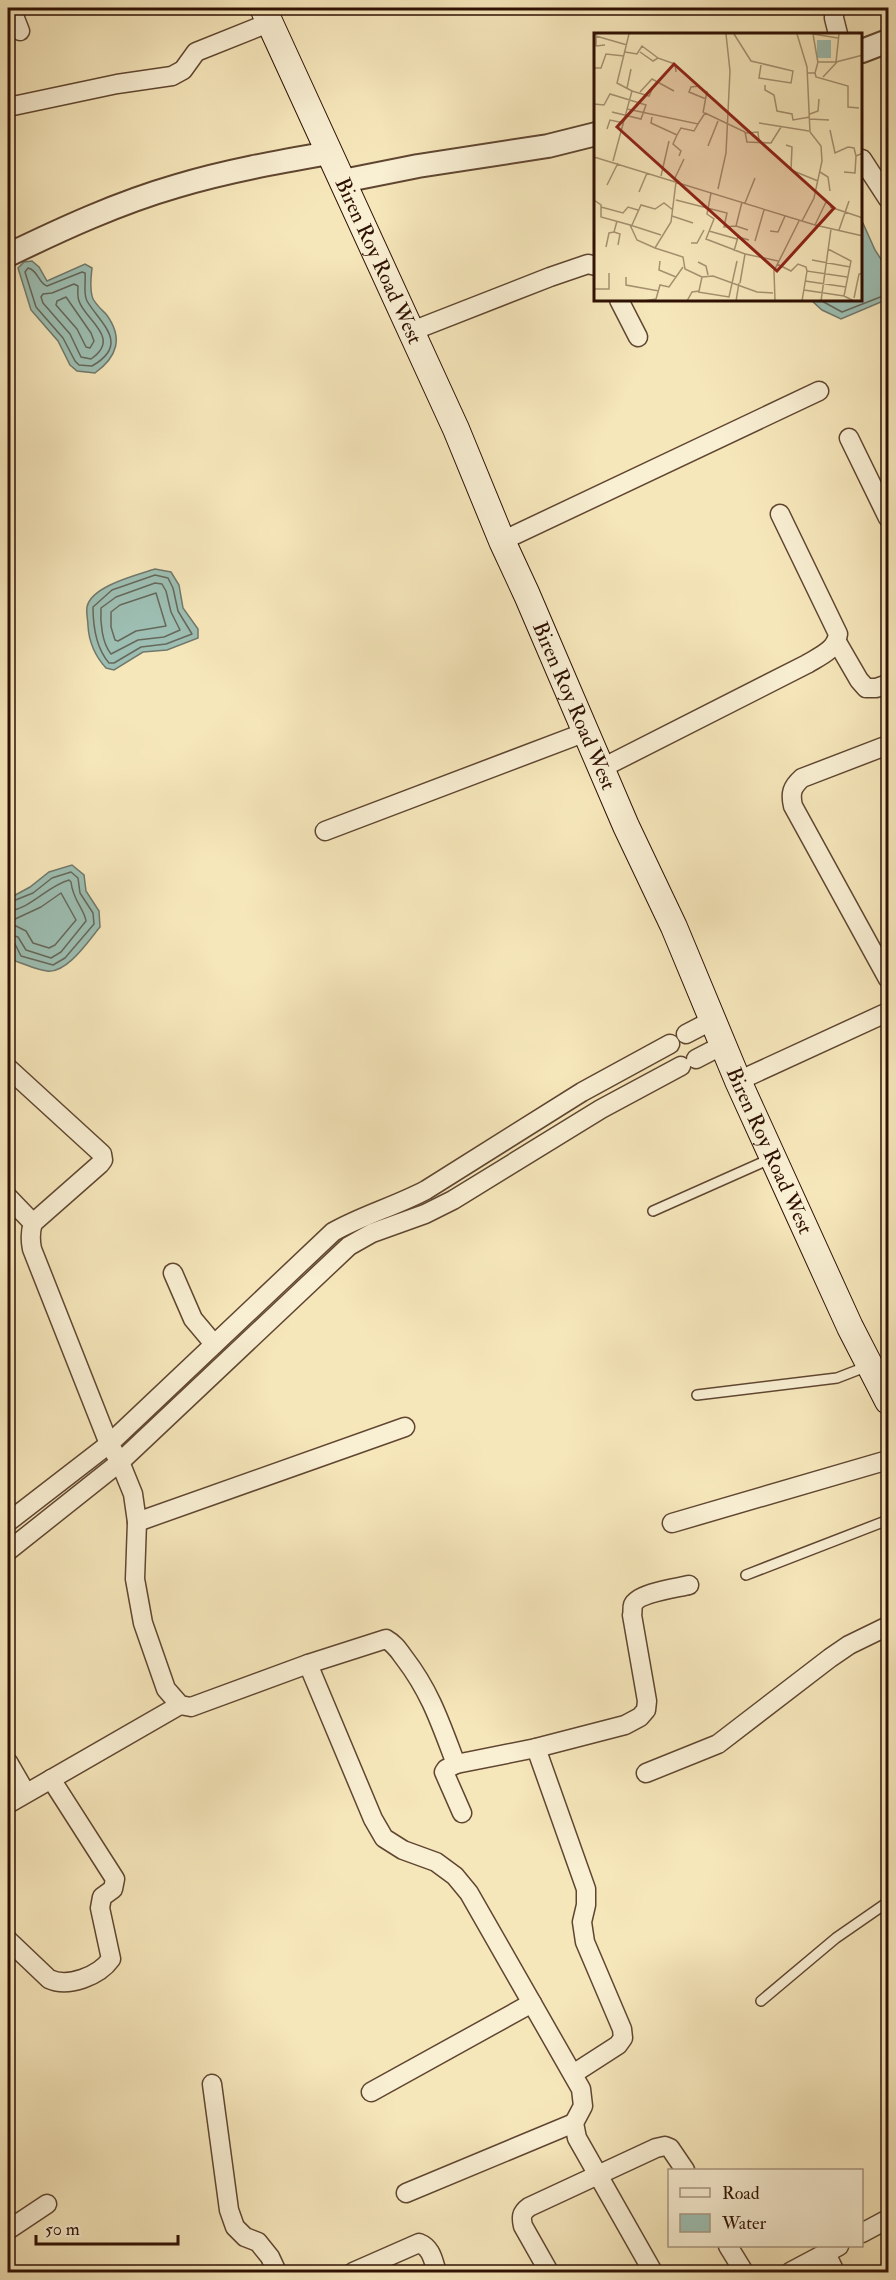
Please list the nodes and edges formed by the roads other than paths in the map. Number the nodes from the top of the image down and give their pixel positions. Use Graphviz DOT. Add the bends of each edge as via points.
graph roads {
  1 [pos="11,8"];
  2 [pos="834,8"];
  3 [pos="267,15"];
  4 [pos="20,31"];
  5 [pos="838,33"];
  6 [pos="888,41"];
  7 [pos="863,50"];
  8 [pos="13,106"];
  9 [pos="594,134"];
  10 [pos="329,153"];
  11 [pos="863,162"];
  12 [pos="344,181"];
  13 [pos="888,199"];
  14 [pos="8,255"];
  15 [pos="594,266"];
  16 [pos="620,302"];
  17 [pos="412,331"];
  18 [pos="638,337"];
  19 [pos="819,391"];
  20 [pos="849,438"];
  21 [pos="780,514"];
  22 [pos="888,518"];
  23 [pos="502,541"];
  24 [pos="837,642"];
  25 [pos="888,684"];
  26 [pos="586,732"];
  27 [pos="888,745"];
  28 [pos="602,768"];
  29 [pos="325,831"];
  30 [pos="888,979"];
  31 [pos="888,1012"];
  32 [pos="713,1020"];
  33 [pos="686,1035"];
  34 [pos="670,1044"];
  35 [pos="723,1045"];
  36 [pos="8,1068"];
  37 [pos="738,1081"];
  38 [pos="773,1158"];
  39 [pos="8,1197"];
  40 [pos="653,1211"];
  41 [pos="33,1223"];
  42 [pos="173,1273"];
  43 [pos="214,1344"];
  44 [pos="870,1365"];
  45 [pos="697,1395"];
  46 [pos="888,1401"];
  47 [pos="405,1426"];
  48 [pos="109,1444"];
  49 [pos="888,1460"];
  50 [pos="120,1462"];
  51 [pos="888,1520"];
  52 [pos="8,1522"];
  53 [pos="137,1522"];
  54 [pos="672,1523"];
  55 [pos="8,1551"];
  56 [pos="746,1575"];
  57 [pos="689,1585"];
  58 [pos="888,1626"];
  59 [pos="308,1664"];
  60 [pos="180,1705"];
  61 [pos="536,1748"];
  62 [pos="8,1762"];
  63 [pos="456,1764"];
  64 [pos="646,1773"];
  65 [pos="51,1779"];
  66 [pos="26,1794"];
  67 [pos="8,1804"];
  68 [pos="462,1813"];
  69 [pos="888,1902"];
  70 [pos="8,1940"];
  71 [pos="761,2001"];
  72 [pos="532,2003"];
  73 [pos="573,2074"];
  74 [pos="212,2084"];
  75 [pos="371,2092"];
  76 [pos="574,2123"];
  77 [pos="684,2169"];
  78 [pos="598,2175"];
  79 [pos="406,2193"];
  80 [pos="47,2204"];
  81 [pos="888,2218"];
  82 [pos="8,2230"];
  83 [pos="863,2232"];
  84 [pos="729,2247"];
  85 [pos="833,2249"];
  86 [pos="277,2272"];
  87 [pos="353,2272"];
  88 [pos="437,2272"];
  89 [pos="549,2272"];
  90 [pos="653,2272"];
  91 [pos="744,2272"];
  92 [pos="790,2272"];
  93 [pos="835,2272"];
  1 -- 4 [label="street"];
  2 -- 5 [label="street"];
  3 -- 8 [label="street" via="196,52 183,70 172,76"];
  3 -- 10 [label="main road, Biren Roy Road West"];
  6 -- 7 [label="street"];
  9 -- 12 [label="street"];
  10 -- 12 [label="main road, Biren Roy Road West"];
  10 -- 14 [label="street" via="177,186 63,229"];
  11 -- 13 [label="street"];
  12 -- 17 [label="main road, Biren Roy Road West"];
  15 -- 17 [label="street" via="550,277"];
  16 -- 18 [label="street"];
  17 -- 23 [label="main road, Biren Roy Road West"];
  19 -- 23 [label="street"];
  20 -- 22 [label="street"];
  21 -- 24 [label="street" via="838,634"];
  23 -- 26 [label="main road, Biren Roy Road West"];
  24 -- 25 [label="street" via="866,688"];
  24 -- 28 [label="street" via="807,664"];
  26 -- 28 [label="main road, Biren Roy Road West"];
  26 -- 29 [label="street"];
  27 -- 30 [label="street" via="802,778 790,795"];
  28 -- 32 [label="main road, Biren Roy Road West"];
  31 -- 37 [label="street"];
  32 -- 33 [label="street"];
  32 -- 35 [label="main road, Biren Roy Road West"];
  34 -- 43 [label="street" via="582,1092 448,1178 333,1232"];
  35 -- 37 [label="main road, Biren Roy Road West"];
  35 -- 50 [label="street" via="601,1109 453,1200 349,1246"];
  36 -- 41 [label="street" via="102,1154 103,1160"];
  37 -- 38 [label="main road, Biren Roy Road West"];
  38 -- 40 [label="lane"];
  38 -- 44 [label="main road, Biren Roy Road West"];
  39 -- 41 [label="street"];
  41 -- 48 [label="street" via="32,1249"];
  42 -- 43 [label="street" via="193,1319"];
  43 -- 48 [label="street"];
  44 -- 45 [label="lane" via="837,1378"];
  44 -- 46 [label="main road, Biren Roy Road West"];
  47 -- 53 [label="street"];
  48 -- 50 [label="street"];
  48 -- 52 [label="street"];
  49 -- 54 [label="street"];
  50 -- 53 [label="street" via="133,1494"];
  50 -- 55 [label="street"];
  51 -- 56 [label="lane"];
  53 -- 60 [label="street" via="135,1579 143,1623 166,1689"];
  57 -- 61 [label="street" via="648,1594 634,1605 632,1615 647,1701 640,1717 625,1725"];
  58 -- 64 [label="street" via="830,1658 718,1744"];
  59 -- 60 [label="street" via="191,1707"];
  59 -- 63 [label="street" via="378,1641 394,1644 430,1695"];
  59 -- 72 [label="street" via="384,1838 436,1862 455,1876 470,1893"];
  60 -- 65 [label="street"];
  61 -- 63 [label="street"];
  61 -- 73 [label="street" via="586,1890 582,1922 585,1942 622,2029 623,2038 618,2044"];
  62 -- 66 [label="street"];
  63 -- 68 [label="street" via="444,1772"];
  65 -- 66 [label="street"];
  65 -- 70 [label="street" via="115,1879 112,1889 102,1897 100,1908 111,1959 98,1973 57,1983"];
  66 -- 67 [label="street"];
  69 -- 71 [label="lane" via="836,1938"];
  72 -- 73 [label="street"];
  72 -- 75 [label="street"];
  73 -- 76 [label="street" via="581,2089 583,2106"];
  74 -- 86 [label="street" via="229,2211 235,2227 258,2242"];
  76 -- 78 [label="street" via="577,2138"];
  76 -- 79 [label="street"];
  77 -- 78 [label="street" via="665,2146"];
  78 -- 89 [label="street" via="523,2212 523,2226"];
  78 -- 90 [label="street"];
  80 -- 82 [label="street"];
  81 -- 83 [label="street"];
  84 -- 91 [label="street"];
  85 -- 92 [label="street"];
  85 -- 93 [label="street"];
  87 -- 88 [label="street" via="419,2243 431,2253"];
}
